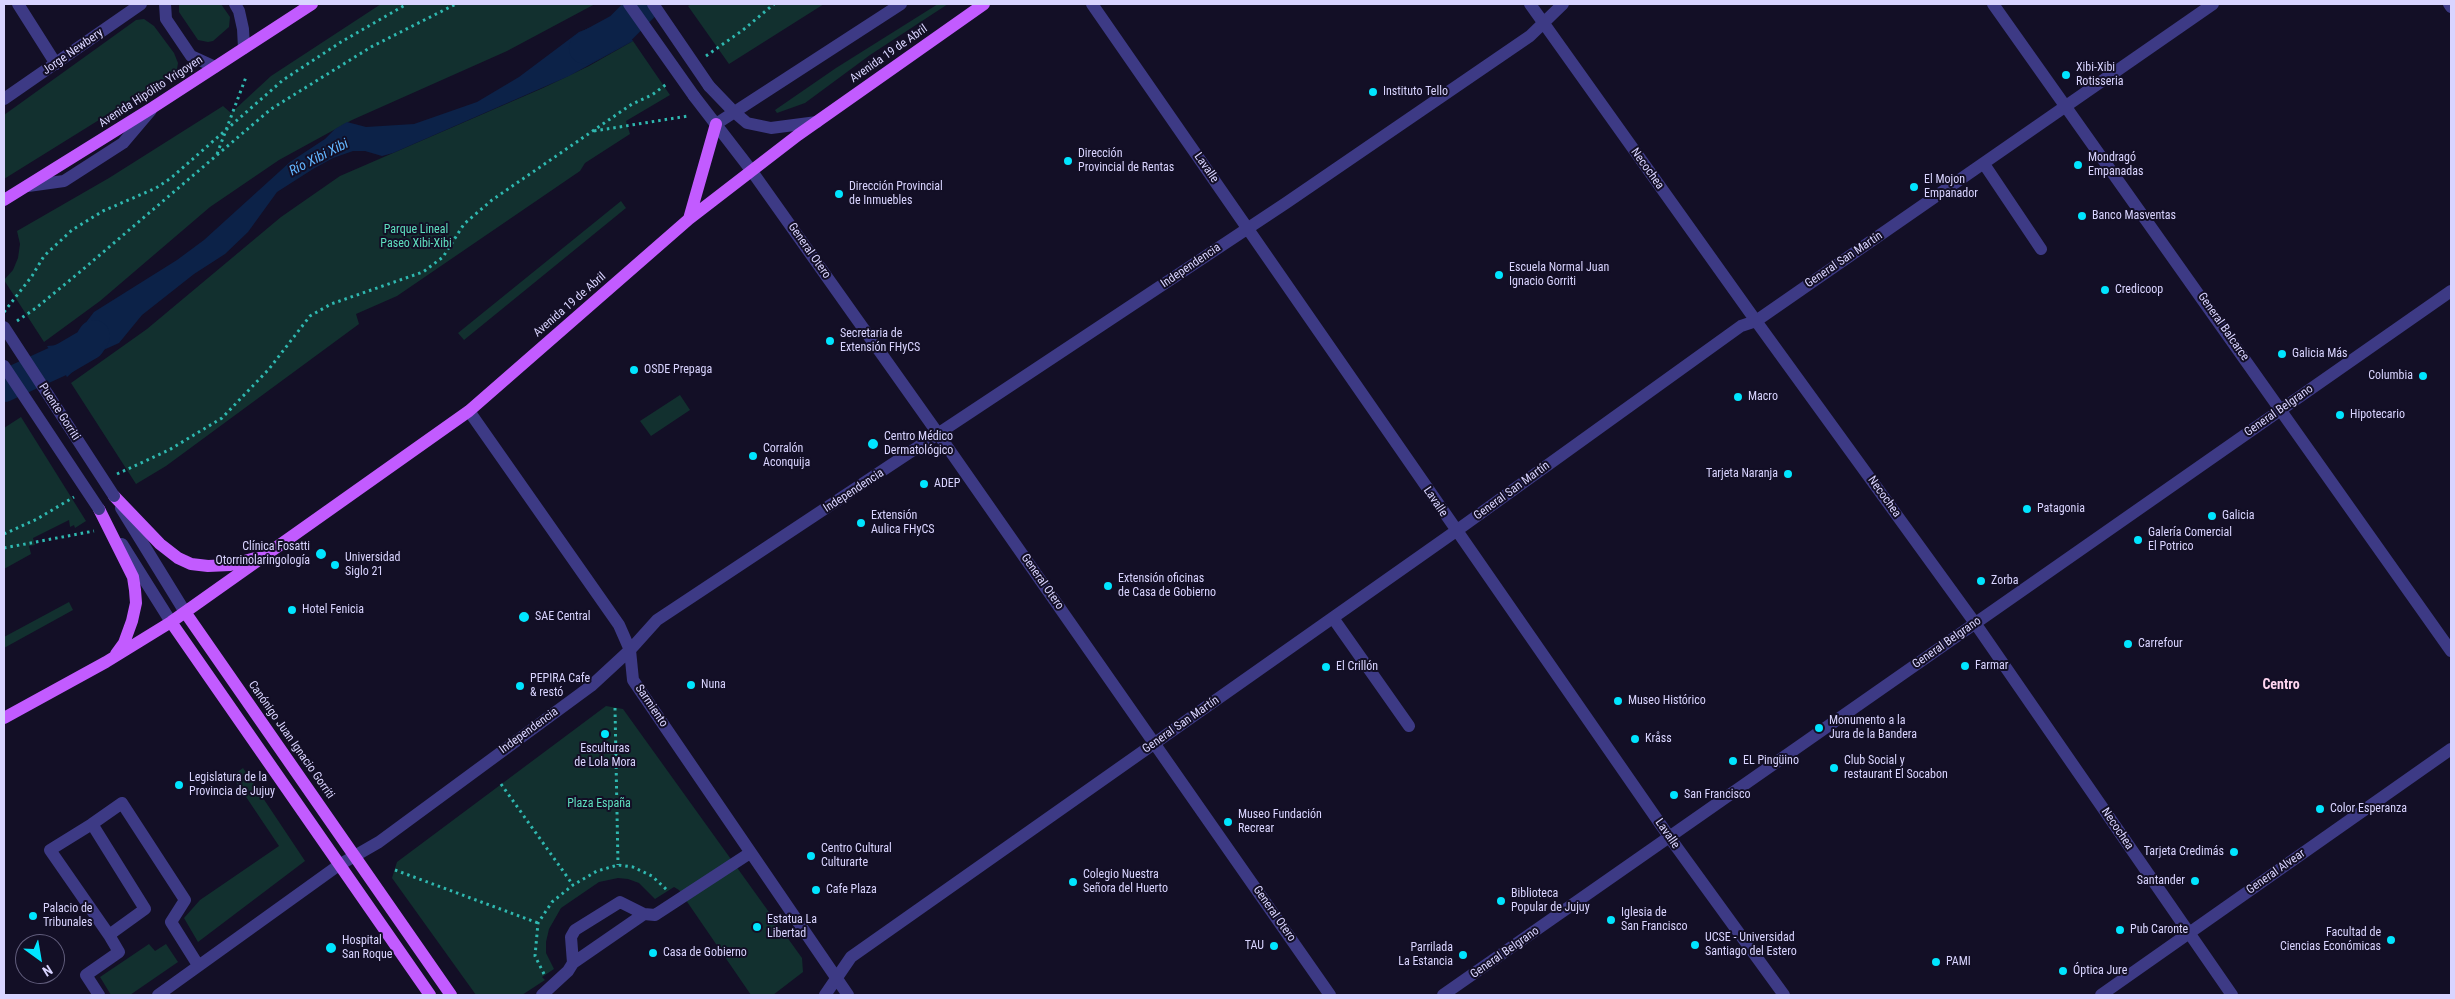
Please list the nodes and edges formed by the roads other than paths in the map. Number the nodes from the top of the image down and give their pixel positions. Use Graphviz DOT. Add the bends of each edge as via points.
graph roads {
  1 [pos="18,4"];
  2 [pos="141,4"];
  3 [pos="165,4"];
  4 [pos="235,4"];
  5 [pos="312,4"];
  6 [pos="629,4"];
  7 [pos="653,4"];
  8 [pos="901,4"];
  9 [pos="984,4"];
  10 [pos="1092,4"];
  11 [pos="1530,4"];
  12 [pos="1563,4"];
  13 [pos="1993,4"];
  14 [pos="2213,4"];
  15 [pos="2449,4"];
  16 [pos="2451,7"];
  17 [pos="1542,23"];
  18 [pos="244,48"];
  19 [pos="56,64"];
  20 [pos="215,67"];
  21 [pos="4,99"];
  22 [pos="2067,107"];
  23 [pos="733,111"];
  24 [pos="818,122"];
  25 [pos="716,124"];
  26 [pos="1984,164"];
  27 [pos="751,170"];
  28 [pos="4,200"];
  29 [pos="689,218"];
  30 [pos="1247,228"];
  31 [pos="2041,249"];
  32 [pos="2451,291"];
  33 [pos="1756,321"];
  34 [pos="8,326"];
  35 [pos="4,366"];
  36 [pos="2282,409"];
  37 [pos="469,411"];
  38 [pos="939,435"];
  39 [pos="114,496"];
  40 [pos="99,509"];
  41 [pos="1456,531"];
  42 [pos="269,554"];
  43 [pos="185,612"];
  44 [pos="1333,618"];
  45 [pos="171,622"];
  46 [pos="1975,623"];
  47 [pos="630,650"];
  48 [pos="2451,651"];
  49 [pos="114,656"];
  50 [pos="4,718"];
  51 [pos="1409,726"];
  52 [pos="1155,743"];
  53 [pos="2451,749"];
  54 [pos="92,824"];
  55 [pos="1670,838"];
  56 [pos="750,853"];
  57 [pos="355,857"];
  58 [pos="339,865"];
  59 [pos="644,914"];
  60 [pos="2188,934"];
  61 [pos="109,935"];
  62 [pos="573,963"];
  63 [pos="198,965"];
  64 [pos="836,979"];
  65 [pos="96,994"];
  66 [pos="158,995"];
  67 [pos="430,995"];
  68 [pos="451,995"];
  69 [pos="542,995"];
  70 [pos="825,995"];
  71 [pos="848,995"];
  72 [pos="1330,995"];
  73 [pos="1443,995"];
  74 [pos="1784,995"];
  75 [pos="2101,995"];
  76 [pos="2232,995"];
  1 -- 19 [label="street"];
  2 -- 19 [label="street, Jorge Newbery"];
  3 -- 20 [label="street" via="166,19 191,56"];
  4 -- 18 [label="street" via="243,29"];
  5 -- 18 [label="main road, Avenida Hipólito Yrigoyen"];
  6 -- 25 [label="street, General Otero, bridge"];
  7 -- 23 [label="street, bridge" via="709,86"];
  8 -- 23 [label="street"];
  9 -- 24 [label="main road, Avenida 19 de Abril"];
  10 -- 30 [label="street, Lavalle"];
  11 -- 17 [label="street, Necochea"];
  12 -- 17 [label="street, Independencia"];
  13 -- 22 [label="street, General Balcarce"];
  14 -- 22 [label="street, General San Martín"];
  15 -- 16 [label="street"];
  17 -- 30 [label="street, Independencia" via="1530,36"];
  17 -- 33 [label="street, Necochea"];
  18 -- 20 [label="main road, Avenida Hipólito Yrigoyen"];
  19 -- 21 [label="street, Jorge Newbery"];
  20 -- 28 [label="main road, Avenida Hipólito Yrigoyen"];
  22 -- 26 [label="street, General San Martín"];
  22 -- 36 [label="street, General Balcarce"];
  23 -- 24 [label="street" via="747,122 762,127"];
  23 -- 25 [label="street"];
  24 -- 27 [label="main road, Avenida 19 de Abril"];
  25 -- 27 [label="street, General Otero"];
  25 -- 29 [label="main road"];
  26 -- 31 [label="street"];
  26 -- 33 [label="street, General San Martín"];
  27 -- 29 [label="main road, Avenida 19 de Abril"];
  27 -- 38 [label="street, General Otero"];
  29 -- 37 [label="main road, Avenida 19 de Abril"];
  30 -- 38 [label="street, Independencia"];
  30 -- 41 [label="street, Lavalle"];
  32 -- 36 [label="street, General Belgrano"];
  33 -- 41 [label="street, General San Martín" via="1741,326"];
  33 -- 46 [label="street, Necochea"];
  34 -- 39 [label="street, Puente Gorriti, bridge"];
  35 -- 40 [label="street, Puente Gorriti, bridge"];
  36 -- 46 [label="street, General Belgrano"];
  36 -- 48 [label="street, General Balcarce"];
  37 -- 42 [label="main road, Avenida 19 de Abril"];
  37 -- 47 [label="street, Sarmiento" via="619,625"];
  38 -- 47 [label="street, Independencia" via="657,620"];
  38 -- 52 [label="street, General Otero"];
  39 -- 42 [label="main road" via="160,544 191,564 230,565"];
  39 -- 43 [label="street, Canónigo Juan Ignacio Gorriti"];
  40 -- 45 [label="street"];
  40 -- 49 [label="main road" via="133,577 135,590 136,603 129,632"];
  41 -- 44 [label="street, General San Martín"];
  41 -- 55 [label="street, Lavalle"];
  42 -- 43 [label="main road, Avenida 19 de Abril"];
  43 -- 45 [label="main road, Avenida 19 de Abril"];
  43 -- 57 [label="main road, Canónigo Juan Ignacio Gorriti"];
  44 -- 51 [label="street"];
  44 -- 52 [label="street, General San Martín"];
  45 -- 49 [label="main road, Avenida 19 de Abril"];
  45 -- 58 [label="main road"];
  46 -- 55 [label="street, General Belgrano"];
  46 -- 60 [label="street, Necochea"];
  47 -- 56 [label="street, Sarmiento" via="634,680"];
  47 -- 57 [label="street, Independencia" via="591,686"];
  49 -- 50 [label="main road, Avenida 19 de Abril"];
  52 -- 64 [label="street, General San Martín" via="851,957"];
  52 -- 72 [label="street, General Otero"];
  53 -- 60 [label="street, General Alvear"];
  54 -- 61 [label="street" via="145,909"];
  54 -- 61 [label="street" via="50,850"];
  54 -- 63 [label="street" via="122,803 185,900 171,922"];
  55 -- 73 [label="street, General Belgrano"];
  55 -- 74 [label="street, Lavalle"];
  56 -- 59 [label="street" via="655,915"];
  56 -- 64 [label="street, Sarmiento"];
  57 -- 58 [label="street, Independencia"];
  57 -- 68 [label="main road, Canónigo Juan Ignacio Gorriti"];
  58 -- 63 [label="street, Independencia"];
  58 -- 67 [label="main road"];
  59 -- 62 [label="street"];
  59 -- 62 [label="street" via="620,902 575,930 571,937"];
  60 -- 75 [label="street, General Alvear"];
  60 -- 76 [label="street, Necochea"];
  61 -- 65 [label="street" via="119,952 86,975"];
  62 -- 69 [label="street"];
  63 -- 66 [label="street, Independencia"];
  64 -- 70 [label="street, General San Martín"];
  64 -- 71 [label="street, Sarmiento"];
}
